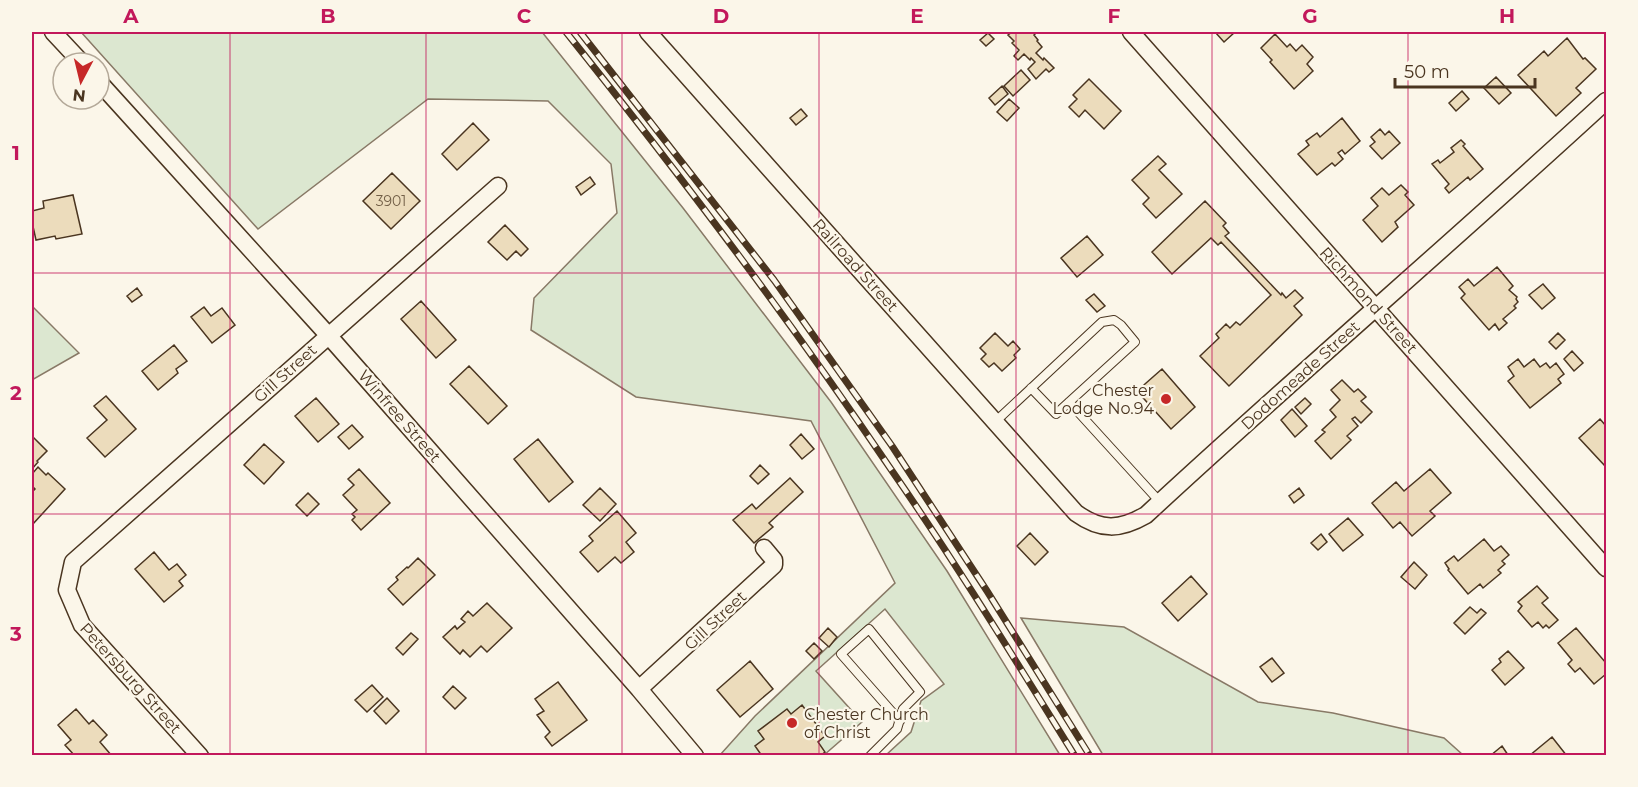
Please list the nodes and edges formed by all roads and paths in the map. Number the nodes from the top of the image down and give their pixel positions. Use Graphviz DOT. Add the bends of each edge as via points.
graph roads {
  1 [pos="53,32"];
  2 [pos="1131,32"];
  3 [pos="655,34"];
  4 [pos="71,51"];
  5 [pos="111,95"];
  6 [pos="1606,102"];
  7 [pos="498,186"];
  8 [pos="1375,308"];
  9 [pos="328,334"];
  10 [pos="1031,388"];
  11 [pos="1069,402"];
  12 [pos="995,422"];
  13 [pos="1063,499"];
  14 [pos="1160,502"];
  15 [pos="764,548"];
  16 [pos="73,562"];
  17 [pos="1606,568"];
  18 [pos="639,688"];
  19 [pos="900,721"];
  20 [pos="200,756"];
  21 [pos="695,756"];
  22 [pos="870,756"];
  1 -- 4 [label="street"];
  2 -- 8 [label="street, Richmond Street"];
  3 -- 12 [label="street, Railroad Street"];
  5 -- 9 [label="street, Winfree Street"];
  6 -- 8 [label="street, Dodomeade Street"];
  7 -- 9 [label="street, Gill Street"];
  8 -- 14 [label="street, Dodomeade Street"];
  8 -- 17 [label="street, Richmond Street"];
  9 -- 16 [label="street, Gill Street"];
  9 -- 18 [label="street, Winfree Street"];
  10 -- 11 [label="lane" via="1056,414"];
  10 -- 11 [label="lane" via="1102,322 1114,320 1135,342"];
  10 -- 12 [label="lane"];
  11 -- 14 [label="lane"];
  12 -- 13 [label="street, Railroad Street"];
  13 -- 14 [label="street, Dodomeade Street" via="1086,520 1115,527 1138,520"];
  15 -- 18 [label="street, Gill Street" via="774,566"];
  16 -- 20 [label="street, Petersburg Street" via="67,590 81,625"];
  18 -- 21 [label="street, Winfree Street"];
  19 -- 19 [label="lane" via="841,654 869,629 920,692 903,709"];
  19 -- 22 [label="lane"];
}
